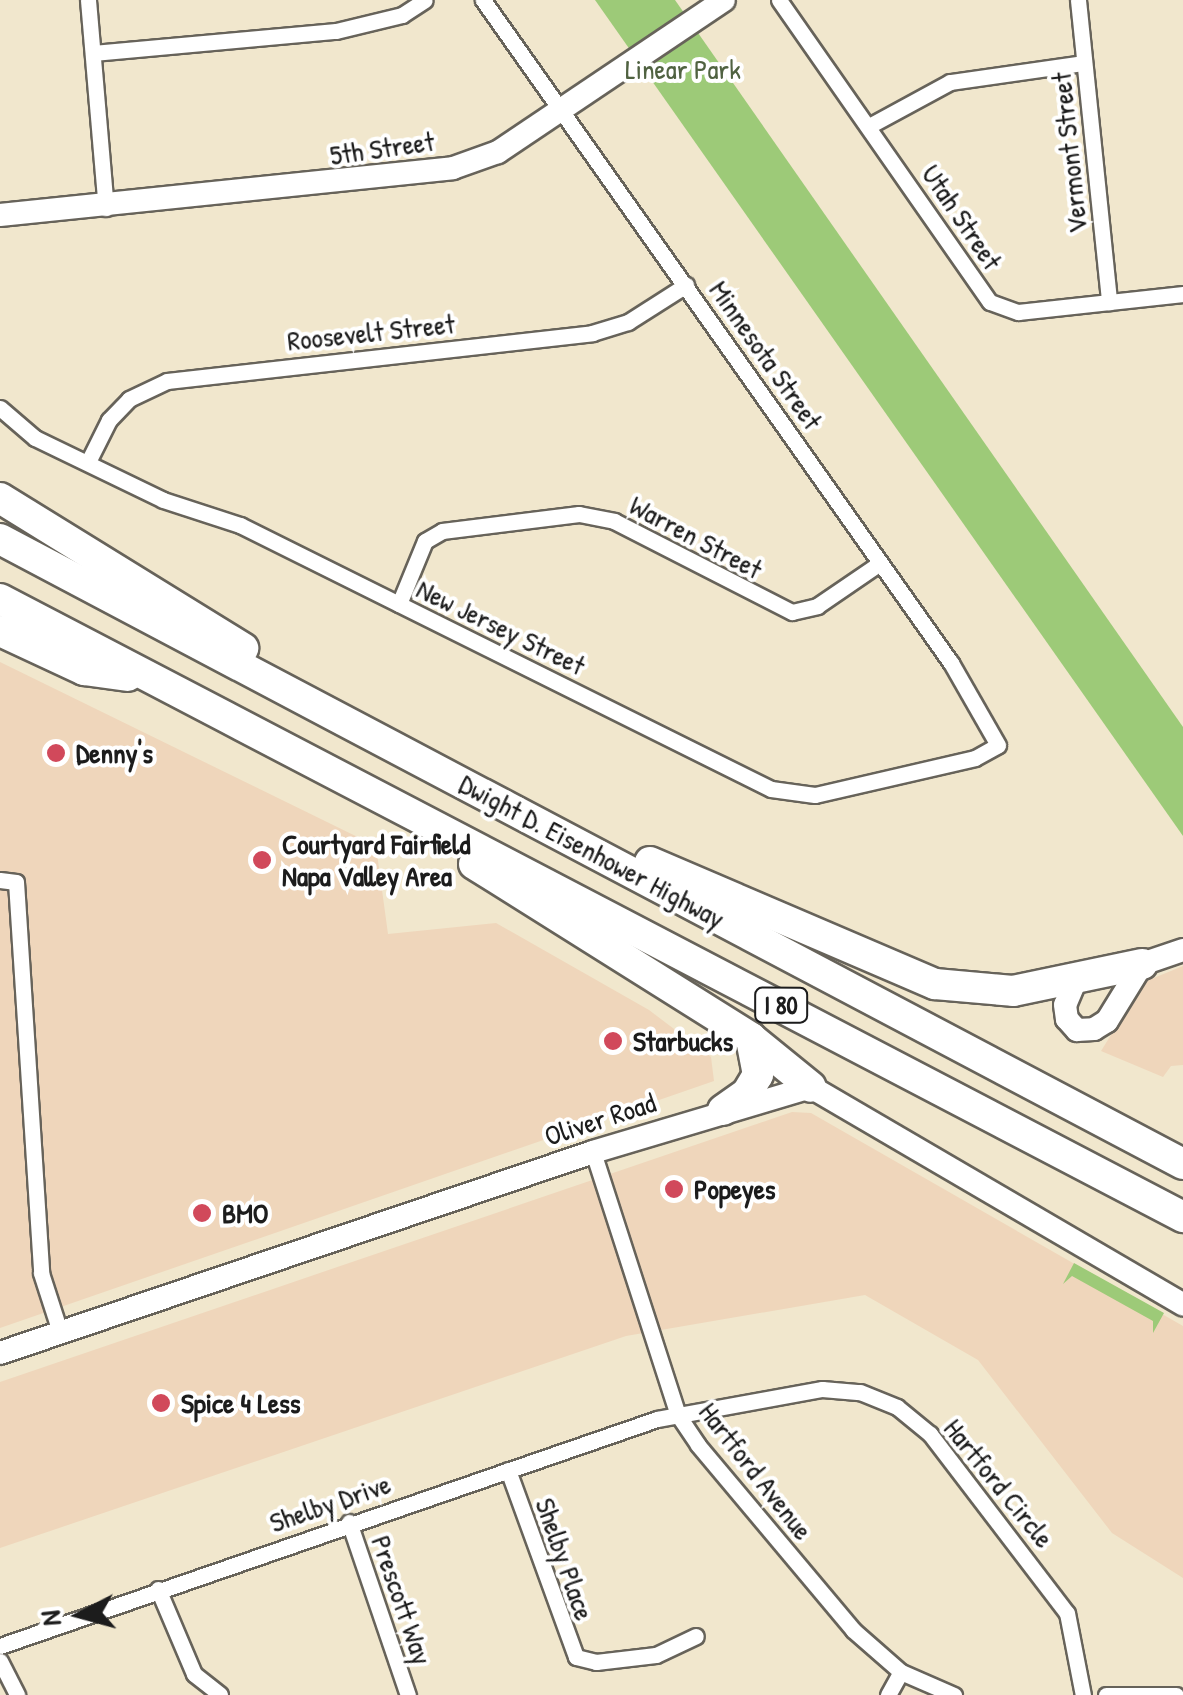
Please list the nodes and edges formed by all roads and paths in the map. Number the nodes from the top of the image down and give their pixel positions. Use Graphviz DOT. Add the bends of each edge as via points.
graph roads {
  1 [pos="88,0"];
  2 [pos="424,0"];
  3 [pos="483,0"];
  4 [pos="724,0"];
  5 [pos="779,0"];
  6 [pos="1078,0"];
  7 [pos="93,53"];
  8 [pos="1084,63"];
  9 [pos="562,112"];
  10 [pos="870,126"];
  11 [pos="106,208"];
  12 [pos="0,215"];
  13 [pos="686,285"];
  14 [pos="1183,294"];
  15 [pos="1109,302"];
  16 [pos="0,408"];
  17 [pos="88,462"];
  18 [pos="0,498"];
  19 [pos="0,539"];
  20 [pos="880,563"];
  21 [pos="0,599"];
  22 [pos="399,604"];
  23 [pos="0,631"];
  24 [pos="152,680"];
  25 [pos="354,723"];
  26 [pos="998,745"];
  27 [pos="462,780"];
  28 [pos="376,797"];
  29 [pos="0,880"];
  30 [pos="1183,950"];
  31 [pos="1142,964"];
  32 [pos="1078,977"];
  33 [pos="751,1038"];
  34 [pos="811,1087"];
  35 [pos="723,1110"];
  36 [pos="594,1152"];
  37 [pos="1183,1164"];
  38 [pos="1183,1216"];
  39 [pos="1183,1304"];
  40 [pos="60,1332"];
  41 [pos="0,1353"];
  42 [pos="678,1414"];
  43 [pos="508,1470"];
  44 [pos="349,1522"];
  45 [pos="158,1588"];
  46 [pos="696,1636"];
  47 [pos="0,1646"];
  48 [pos="0,1661"];
  49 [pos="902,1672"];
  50 [pos="220,1694"];
  51 [pos="17,1695"];
  52 [pos="408,1695"];
  53 [pos="888,1695"];
  54 [pos="954,1695"];
  55 [pos="1083,1695"];
  56 [pos="1106,1695"];
  57 [pos="1176,1695"];
  1 -- 7 [label="street"];
  2 -- 7 [label="street" via="402,15 336,31"];
  3 -- 9 [label="street, Minnesota Street"];
  4 -- 9 [label="street, 5th Street"];
  5 -- 10 [label="street, Utah Street"];
  6 -- 8 [label="street, Vermont Street"];
  7 -- 11 [label="street"];
  8 -- 10 [label="street" via="950,82"];
  8 -- 15 [label="street, Vermont Street"];
  9 -- 11 [label="street, 5th Street" via="498,152 416,177"];
  9 -- 13 [label="street, Minnesota Street"];
  10 -- 15 [label="street, Utah Street" via="990,302 1018,312"];
  11 -- 12 [label="street, 5th Street"];
  13 -- 17 [label="street, Roosevelt Street" via="628,322 592,333 167,381 129,399 109,420"];
  13 -- 20 [label="street, Minnesota Street"];
  14 -- 15 [label="street, Utah Street"];
  16 -- 17 [label="street, New Jersey Street" via="36,438"];
  17 -- 22 [label="street, New Jersey Street" via="163,500 240,525"];
  18 -- 25 [label="highway" via="200,619"];
  19 -- 25 [label="highway, Dwight D. Eisenhower Highway / I 80"];
  20 -- 22 [label="street, Warren Street" via="817,606 792,612 614,521 578,514 442,531 425,541"];
  20 -- 26 [label="street, Minnesota Street" via="990,721"];
  21 -- 24 [label="highway, Dwight D. Eisenhower Highway / I 80"];
  22 -- 26 [label="street, New Jersey Street" via="794,796 975,758"];
  23 -- 24 [label="highway" via="84,670"];
  24 -- 28 [label="highway, Dwight D. Eisenhower Highway / I 80"];
  25 -- 27 [label="highway, Dwight D. Eisenhower Highway / I 80"];
  27 -- 32 [label="highway" via="900,974 982,991 1046,987"];
  27 -- 37 [label="highway, Dwight D. Eisenhower Highway / I 80"];
  28 -- 33 [label="highway" via="544,912"];
  28 -- 38 [label="highway, Dwight D. Eisenhower Highway / I 80"];
  29 -- 40 [label="street" via="16,882 42,1273"];
  30 -- 31 [label="street"];
  31 -- 32 [label="highway"];
  31 -- 32 [label="street" via="1107,1021 1094,1029 1077,1030 1066,1020 1064,1005"];
  33 -- 34 [label="highway"];
  33 -- 35 [label="highway" via="758,1075"];
  34 -- 35 [label="street, Oliver Road"];
  34 -- 39 [label="street"];
  35 -- 36 [label="street, Oliver Road"];
  36 -- 40 [label="street, Oliver Road"];
  36 -- 42 [label="street, Hartford Avenue"];
  40 -- 41 [label="street, Oliver Road"];
  42 -- 43 [label="street, Shelby Drive"];
  42 -- 49 [label="street, Hartford Avenue" via="852,1630"];
  42 -- 55 [label="street, Hartford Circle" via="822,1389 860,1392 897,1408 930,1434 1050,1586 1076,1643"];
  43 -- 44 [label="street, Shelby Drive"];
  43 -- 46 [label="street, Shelby Place" via="576,1657 596,1662 656,1654"];
  44 -- 45 [label="street, Shelby Drive"];
  44 -- 52 [label="street, Prescott Way"];
  45 -- 47 [label="street, Shelby Drive"];
  45 -- 50 [label="street" via="194,1674"];
  48 -- 51 [label="street"];
  49 -- 53 [label="street"];
  49 -- 54 [label="street, Hartford Avenue"];
  56 -- 57 [label="street"];
}
